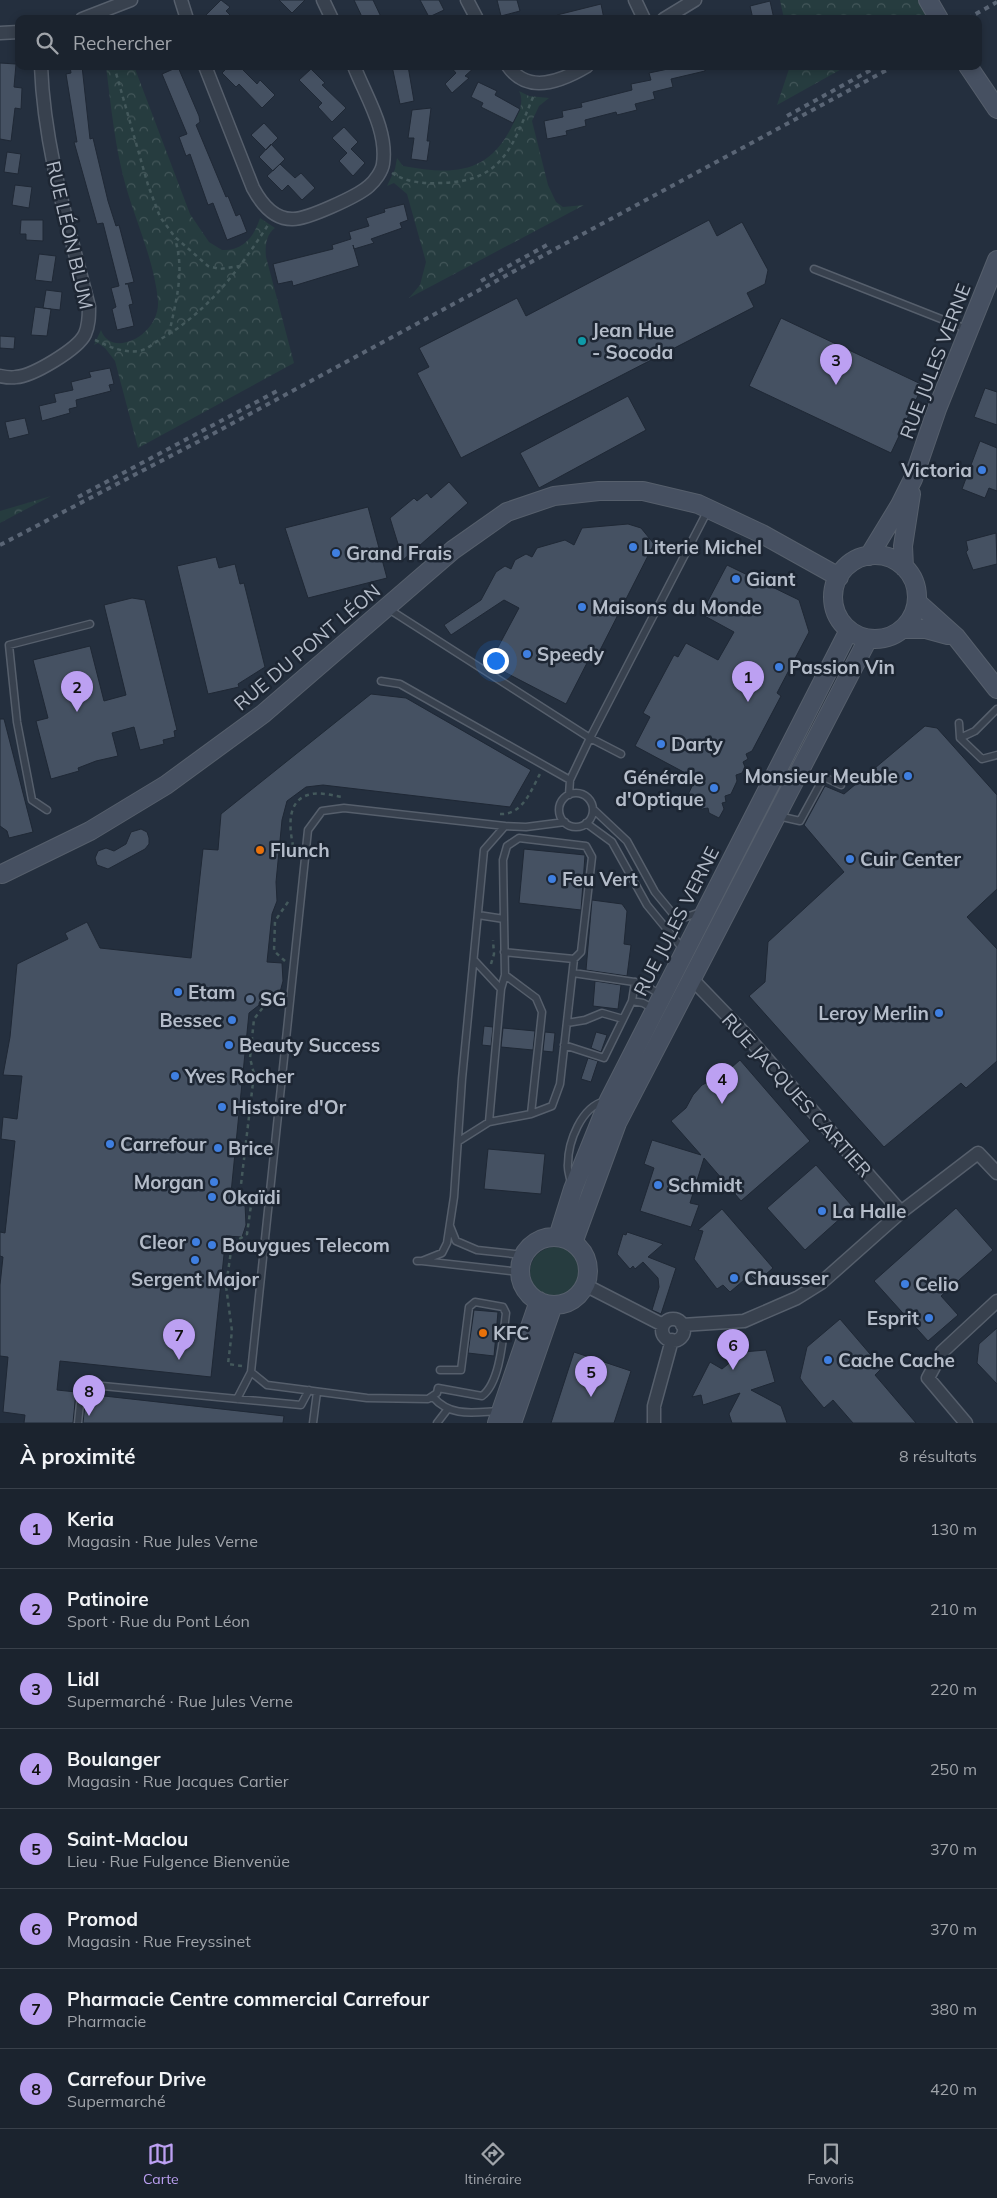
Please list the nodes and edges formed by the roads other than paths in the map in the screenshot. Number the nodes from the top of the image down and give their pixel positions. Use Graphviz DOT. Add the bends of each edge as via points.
graph roads {
  1 [pos="132,0"];
  2 [pos="182,0"];
  3 [pos="323,0"];
  4 [pos="467,0"];
  5 [pos="634,0"];
  6 [pos="695,0"];
  7 [pos="928,0"];
  8 [pos="93,15"];
  9 [pos="186,15"];
  10 [pos="330,15"];
  11 [pos="475,15"];
  12 [pos="642,15"];
  13 [pos="671,15"];
  14 [pos="936,15"];
  15 [pos="15,32"];
  16 [pos="0,33"];
  17 [pos="41,70"];
  18 [pos="207,70"];
  19 [pos="356,70"];
  20 [pos="510,70"];
  21 [pos="580,70"];
  22 [pos="971,70"];
  23 [pos="997,109"];
  24 [pos="814,269"];
  25 [pos="995,269"];
  26 [pos="969,330"];
  27 [pos="0,376"];
  28 [pos="913,479"];
  29 [pos="709,509"];
  30 [pos="869,556"];
  31 [pos="904,567"];
  32 [pos="839,577"];
  33 [pos="917,602"];
  34 [pos="386,607"];
  35 [pos="90,624"];
  36 [pos="902,629"];
  37 [pos="849,630"];
  38 [pos="956,637"];
  39 [pos="868,639"];
  40 [pos="382,681"];
  41 [pos="997,689"];
  42 [pos="997,709"];
  43 [pos="959,723"];
  44 [pos="590,738"];
  45 [pos="960,738"];
  46 [pos="620,754"];
  47 [pos="997,755"];
  48 [pos="570,780"];
  49 [pos="841,786"];
  50 [pos="569,795"];
  51 [pos="593,809"];
  52 [pos="47,810"];
  53 [pos="774,816"];
  54 [pos="565,822"];
  55 [pos="586,823"];
  56 [pos="505,826"];
  57 [pos="0,876"];
  58 [pos="705,911"];
  59 [pos="478,915"];
  60 [pos="504,919"];
  61 [pos="685,951"];
  62 [pos="504,952"];
  63 [pos="574,959"];
  64 [pos="474,960"];
  65 [pos="573,974"];
  66 [pos="505,975"];
  67 [pos="691,978"];
  68 [pos="635,982"];
  69 [pos="501,989"];
  70 [pos="632,1001"];
  71 [pos="658,1002"];
  72 [pos="623,1019"];
  73 [pos="567,1023"];
  74 [pos="564,1045"];
  75 [pos="532,1114"];
  76 [pos="488,1122"];
  77 [pos="459,1141"];
  78 [pos="997,1173"];
  79 [pos="902,1212"];
  80 [pos="450,1226"];
  81 [pos="566,1240"];
  82 [pos="522,1264"];
  83 [pos="585,1285"];
  84 [pos="997,1301"];
  85 [pos="546,1303"];
  86 [pos="663,1325"];
  87 [pos="682,1325"];
  88 [pos="672,1340"];
  89 [pos="440,1370"];
  90 [pos="251,1372"];
  91 [pos="309,1390"];
  92 [pos="317,1392"];
  93 [pos="433,1397"];
  94 [pos="238,1399"];
  95 [pos="447,1410"];
  96 [pos="503,1419"];
  97 [pos="78,1423"];
  98 [pos="313,1423"];
  99 [pos="437,1423"];
  100 [pos="654,1423"];
  101 [pos="966,1423"];
  1 -- 8 [label="street"];
  2 -- 9 [label="street"];
  3 -- 10 [label="street"];
  4 -- 11 [label="street"];
  5 -- 12 [label="street"];
  6 -- 13 [label="street"];
  7 -- 14 [label="street"];
  15 -- 16 [label="street"];
  17 -- 27 [label="street, RUE LÉON BLUM" via="42,106 48,139 89,307 88,325 85,336 76,346 48,364 17,378"];
  18 -- 19 [label="street" via="262,205 290,220 306,218 368,187 382,166 383,137"];
  20 -- 21 [label="street" via="539,84 567,78"];
  22 -- 23 [label="street"];
  24 -- 26 [label="lane"];
  25 -- 26 [label="street, RUE JULES VERNE"];
  26 -- 28 [label="street, RUE JULES VERNE"];
  28 -- 30 [label="street, RUE JULES VERNE"];
  28 -- 31 [label="street, RUE JULES VERNE" via="903,546"];
  29 -- 32 [label="street, RUE DU PONT LÉON"];
  29 -- 34 [label="street, RUE DU PONT LÉON" via="643,490 554,496 507,512 453,550"];
  29 -- 44 [label="lane"];
  30 -- 31 [label="street" via="894,559"];
  30 -- 32 [label="street" via="856,560"];
  31 -- 33 [label="street" via="914,583"];
  32 -- 37 [label="street" via="833,596 834,607"];
  33 -- 36 [label="street" via="912,617"];
  33 -- 38 [label="street"];
  34 -- 44 [label="lane"];
  34 -- 57 [label="street, RUE DU PONT LÉON" via="263,714 166,785 90,831"];
  35 -- 52 [label="lane" via="9,645 16,722 32,800"];
  36 -- 38 [label="street" via="926,629"];
  36 -- 39 [label="street" via="891,636"];
  37 -- 39 [label="street"];
  37 -- 58 [label="street, RUE JULES VERNE"];
  38 -- 41 [label="street"];
  39 -- 53 [label="street, RUE JULES VERNE"];
  40 -- 48 [label="lane" via="400,684"];
  42 -- 45 [label="lane" via="975,731"];
  43 -- 45 [label="lane"];
  44 -- 46 [label="lane"];
  44 -- 48 [label="lane"];
  45 -- 47 [label="lane" via="982,759"];
  48 -- 50 [label="lane"];
  49 -- 53 [label="lane" via="824,777 800,822"];
  50 -- 51 [label="lane" via="585,795"];
  50 -- 54 [label="lane" via="560,807"];
  51 -- 55 [label="lane"];
  51 -- 58 [label="lane" via="627,841 655,892 673,914 686,917"];
  53 -- 67 [label="street, RUE JULES VERNE"];
  54 -- 55 [label="lane" via="576,826"];
  54 -- 56 [label="lane"];
  55 -- 61 [label="lane" via="612,842 647,905"];
  56 -- 59 [label="lane" via="484,850"];
  56 -- 90 [label="lane" via="344,808 322,811 308,830"];
  58 -- 61 [label="street, RUE JULES VERNE"];
  59 -- 60 [label="lane"];
  59 -- 64 [label="lane"];
  60 -- 62 [label="lane"];
  60 -- 63 [label="lane" via="503,860 507,846 518,838 586,846 592,857 581,952"];
  61 -- 71 [label="street, RUE JULES VERNE"];
  62 -- 63 [label="lane"];
  62 -- 66 [label="lane"];
  63 -- 65 [label="lane"];
  64 -- 69 [label="lane"];
  64 -- 77 [label="lane"];
  65 -- 68 [label="lane"];
  65 -- 73 [label="lane"];
  66 -- 69 [label="lane"];
  66 -- 75 [label="lane" via="536,998 542,1012"];
  67 -- 79 [label="street, RUE JACQUES CARTIER" via="745,1034"];
  67 -- 81 [label="street, RUE JULES VERNE" via="609,1141"];
  68 -- 70 [label="lane"];
  68 -- 71 [label="lane" via="640,982"];
  69 -- 76 [label="lane"];
  70 -- 71 [label="lane"];
  70 -- 72 [label="lane"];
  71 -- 81 [label="street, RUE JULES VERNE" via="608,1100 573,1189"];
  72 -- 73 [label="lane" via="602,1012 585,1020"];
  72 -- 74 [label="lane" via="604,1058"];
  73 -- 74 [label="lane"];
  74 -- 75 [label="lane" via="560,1084 552,1106"];
  75 -- 76 [label="lane"];
  76 -- 77 [label="lane"];
  77 -- 80 [label="lane"];
  78 -- 79 [label="street" via="978,1153"];
  79 -- 87 [label="street" via="836,1270 797,1298 744,1321"];
  80 -- 82 [label="lane" via="456,1241"];
  80 -- 82 [label="lane" via="442,1253 420,1261"];
  81 -- 82 [label="street" via="538,1241"];
  81 -- 83 [label="street" via="585,1258 588,1276"];
  82 -- 85 [label="street" via="525,1290"];
  83 -- 85 [label="street" via="572,1300"];
  83 -- 86 [label="street"];
  84 -- 101 [label="street" via="942,1352 928,1378"];
  85 -- 96 [label="street"];
  86 -- 87 [label="street" via="671,1319"];
  86 -- 88 [label="street" via="663,1334"];
  87 -- 88 [label="street" via="681,1336"];
  88 -- 100 [label="street" via="654,1406"];
  89 -- 93 [label="lane" via="461,1370 469,1307 474,1302 503,1307 506,1313 500,1356 490,1390 482,1396 438,1388"];
  90 -- 91 [label="lane" via="267,1386"];
  90 -- 94 [label="lane"];
  91 -- 92 [label="lane"];
  91 -- 94 [label="lane" via="300,1405"];
  92 -- 93 [label="lane" via="380,1399"];
  92 -- 98 [label="lane"];
  93 -- 95 [label="lane"];
  94 -- 97 [label="lane" via="82,1384"];
  95 -- 96 [label="lane"];
  95 -- 99 [label="lane"];
}
